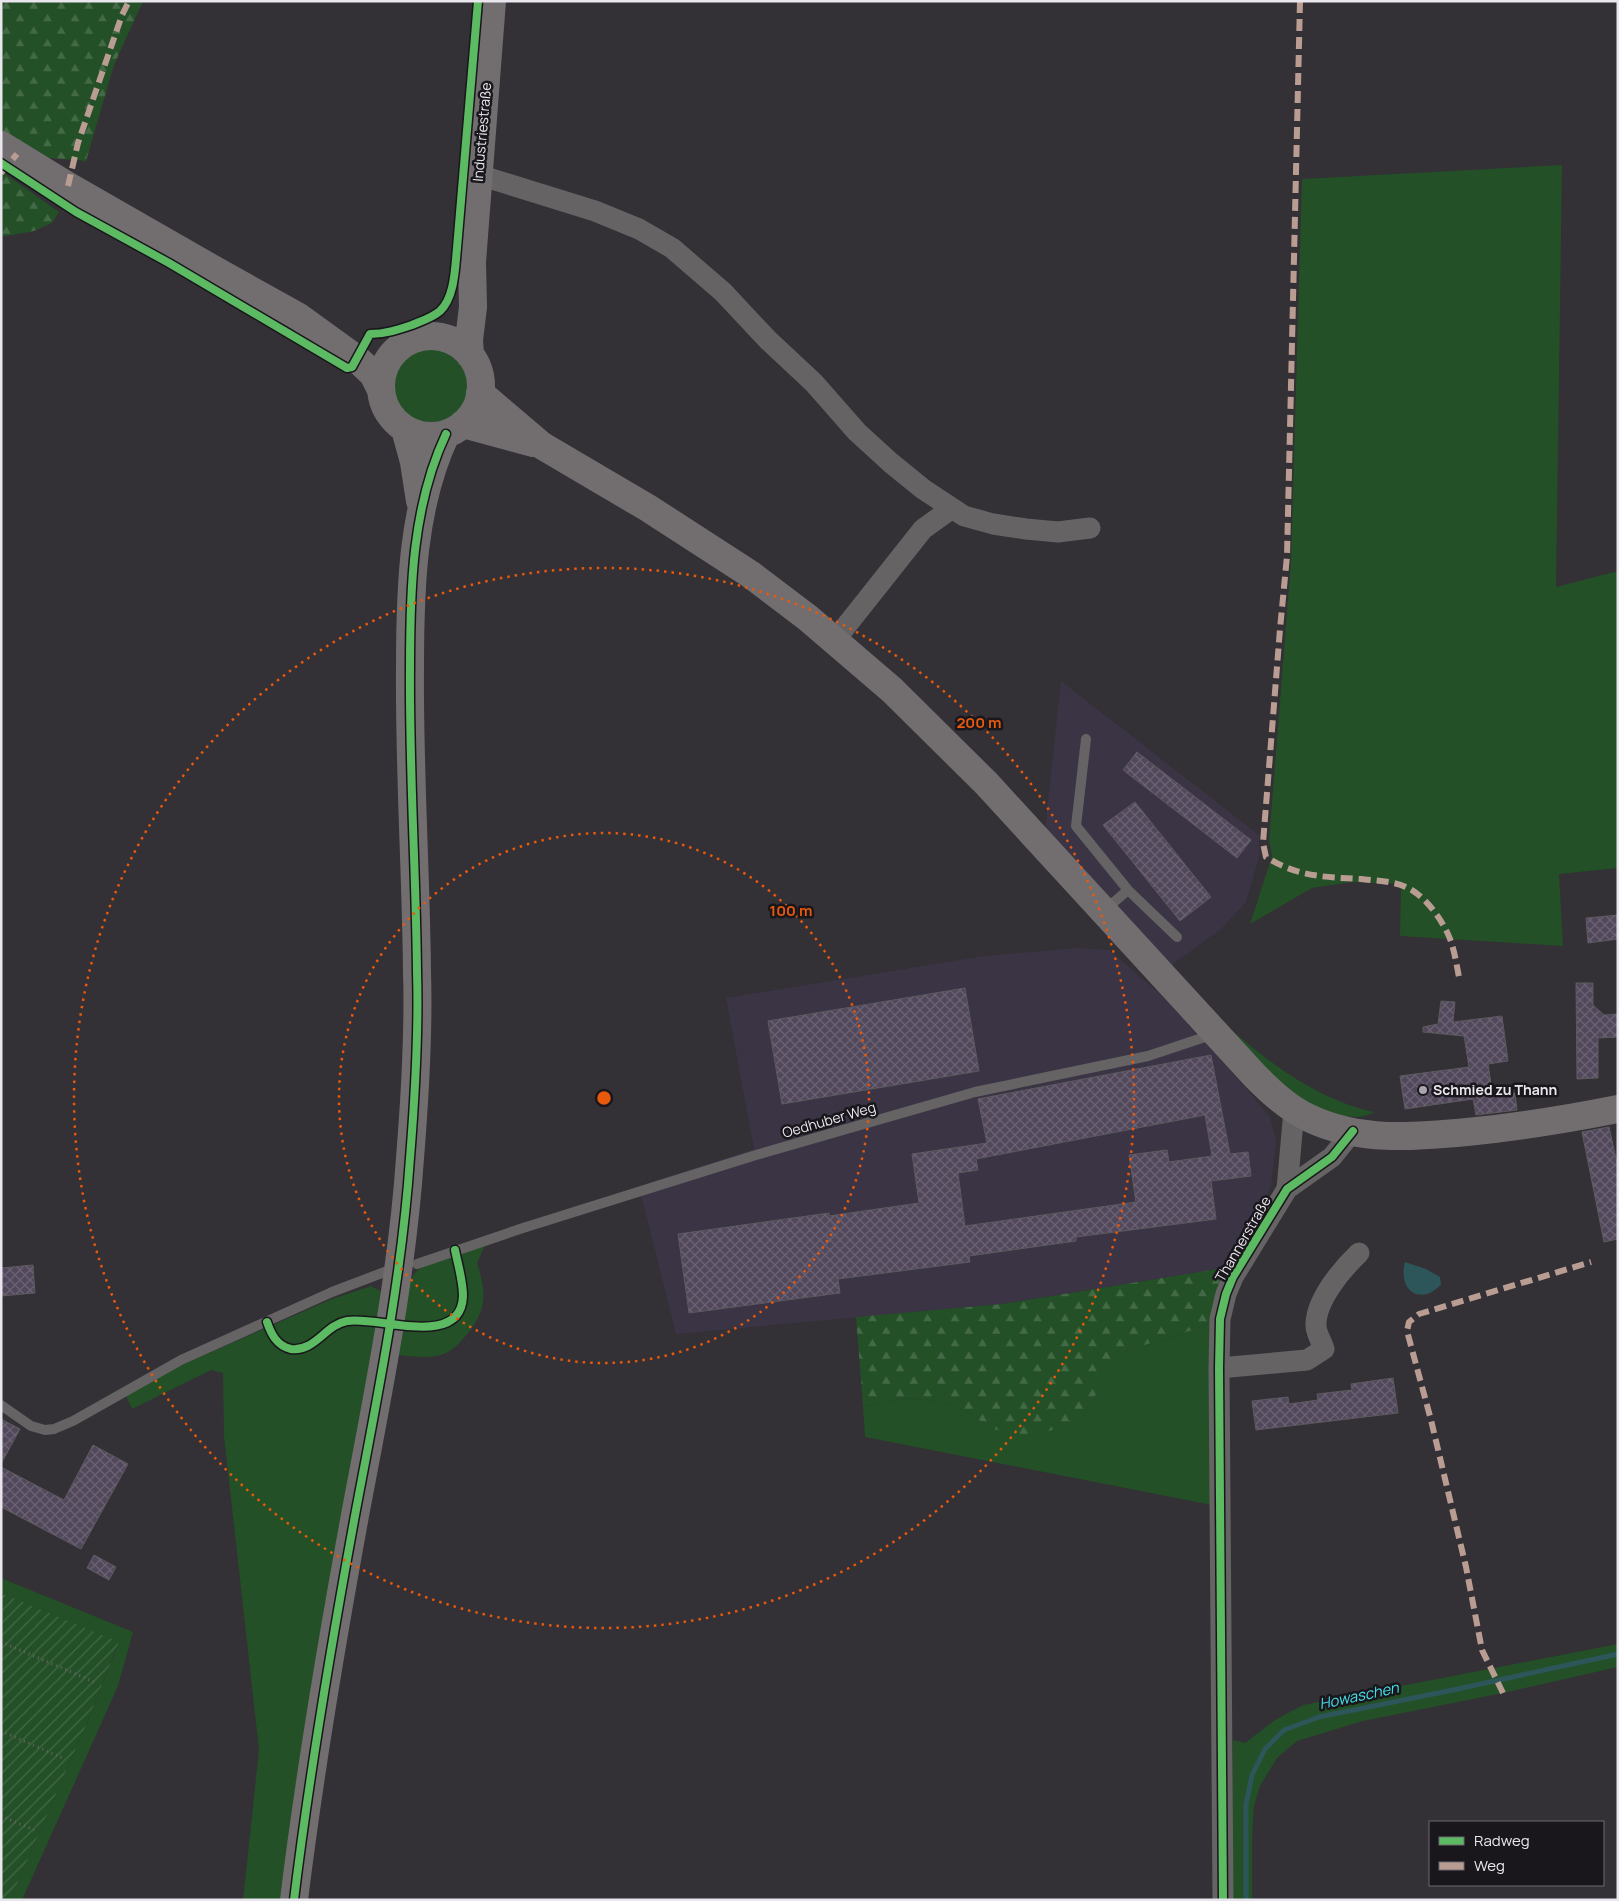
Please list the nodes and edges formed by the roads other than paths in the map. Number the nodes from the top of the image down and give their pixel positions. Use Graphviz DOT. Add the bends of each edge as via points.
graph roads {
  1 [pos="492,1"];
  2 [pos="1,145"];
  3 [pos="479,175"];
  4 [pos="472,262"];
  5 [pos="299,317"];
  6 [pos="435,336"];
  7 [pos="399,347"];
  8 [pos="470,356"];
  9 [pos="381,390"];
  10 [pos="480,393"];
  11 [pos="406,429"];
  12 [pos="454,429"];
  13 [pos="541,445"];
  14 [pos="421,507"];
  15 [pos="951,509"];
  16 [pos="1090,528"];
  17 [pos="835,640"];
  18 [pos="1086,739"];
  19 [pos="1128,890"];
  20 [pos="1104,911"];
  21 [pos="1177,937"];
  22 [pos="1215,1034"];
  23 [pos="1618,1109"];
  24 [pos="1294,1110"];
  25 [pos="1353,1131"];
  26 [pos="1286,1190"];
  27 [pos="1359,1253"];
  28 [pos="408,1266"];
  29 [pos="1219,1368"];
  30 [pos="1,1405"];
  31 [pos="294,1900"];
  32 [pos="1224,1900"];
  1 -- 3 [label="main road, Industriestraße"];
  2 -- 5 [label="main road"];
  3 -- 4 [label="main road, Industriestraße"];
  3 -- 15 [label="street" via="595,211 639,229 672,248 723,292 814,383 857,432"];
  4 -- 6 [label="main road, Industriestraße" via="454,315 446,328"];
  4 -- 8 [label="main road, Industriestraße"];
  5 -- 7 [label="main road" via="365,345 387,349"];
  5 -- 9 [label="main road" via="373,374"];
  6 -- 7 [label="main road" via="416,338"];
  6 -- 8 [label="main road" via="460,346"];
  7 -- 9 [label="main road" via="382,374"];
  8 -- 10 [label="main road" via="480,376"];
  9 -- 11 [label="main road" via="391,416"];
  10 -- 12 [label="main road" via="476,408"];
  10 -- 13 [label="main road"];
  11 -- 12 [label="main road" via="421,435 438,436"];
  11 -- 14 [label="main road"];
  12 -- 13 [label="main road"];
  12 -- 14 [label="main road" via="440,447"];
  13 -- 17 [label="main road" via="648,508 750,574"];
  14 -- 28 [label="main road" via="410,632 409,717 418,973"];
  15 -- 16 [label="street" via="993,524 1026,529 1058,532"];
  15 -- 17 [label="street" via="923,529"];
  17 -- 20 [label="main road" via="932,728"];
  18 -- 19 [label="lane" via="1076,826"];
  19 -- 20 [label="lane"];
  19 -- 21 [label="lane"];
  20 -- 22 [label="main road"];
  22 -- 24 [label="main road" via="1274,1095"];
  22 -- 28 [label="lane, Oedhuber Weg" via="1148,1056 975,1092 756,1155"];
  23 -- 25 [label="main road" via="1498,1128 1416,1136"];
  24 -- 25 [label="main road" via="1322,1123"];
  24 -- 26 [label="street, Thannerstraße"];
  25 -- 26 [label="street, Thannerstraße" via="1332,1157"];
  26 -- 29 [label="street, Thannerstraße" via="1226,1294 1220,1319"];
  27 -- 29 [label="street" via="1343,1268 1320,1305 1316,1327 1324,1349 1307,1360"];
  28 -- 30 [label="lane, Oedhuber Weg" via="332,1292 181,1360 54,1429 31,1426"];
  28 -- 31 [label="main road" via="373,1418 324,1682"];
  29 -- 32 [label="street, Thannerstraße"];
}
